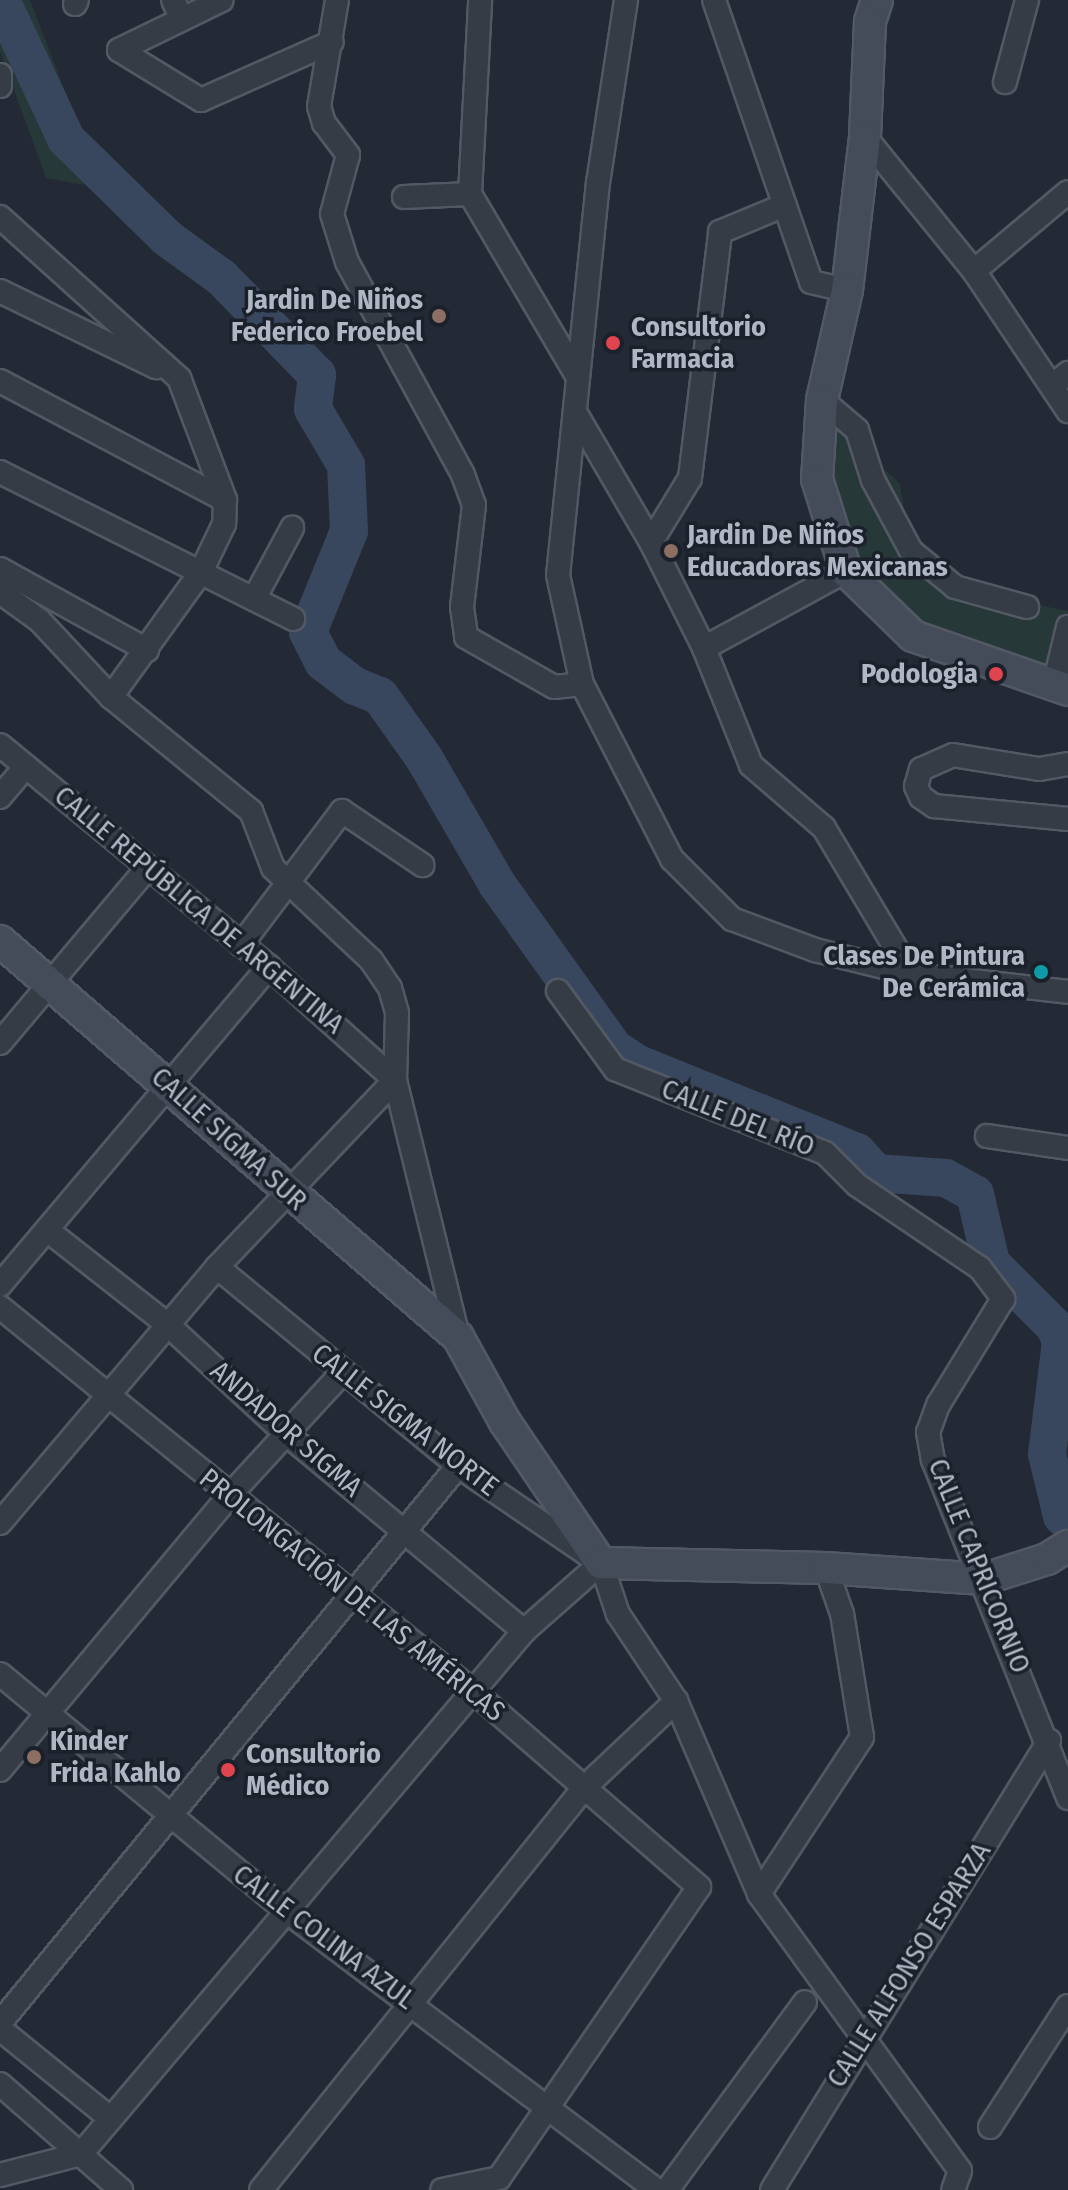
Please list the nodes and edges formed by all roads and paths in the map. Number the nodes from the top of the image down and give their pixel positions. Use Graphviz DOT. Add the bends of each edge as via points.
graph roads {
  1 [pos="222,0"];
  2 [pos="337,0"];
  3 [pos="480,0"];
  4 [pos="626,0"];
  5 [pos="714,0"];
  6 [pos="877,0"];
  7 [pos="1027,0"];
  8 [pos="178,10"];
  9 [pos="332,42"];
  10 [pos="1005,82"];
  11 [pos="865,137"];
  12 [pos="1068,192"];
  13 [pos="470,194"];
  14 [pos="404,197"];
  15 [pos="785,205"];
  16 [pos="0,217"];
  17 [pos="974,271"];
  18 [pos="847,290"];
  19 [pos="0,291"];
  20 [pos="578,377"];
  21 [pos="179,378"];
  22 [pos="1060,380"];
  23 [pos="0,381"];
  24 [pos="822,400"];
  25 [pos="1068,411"];
  26 [pos="575,412"];
  27 [pos="0,472"];
  28 [pos="225,500"];
  29 [pos="292,528"];
  30 [pos="651,542"];
  31 [pos="0,569"];
  32 [pos="846,571"];
  33 [pos="201,572"];
  34 [pos="0,592"];
  35 [pos="254,599"];
  36 [pos="1027,607"];
  37 [pos="293,619"];
  38 [pos="1068,627"];
  39 [pos="704,648"];
  40 [pos="147,650"];
  41 [pos="582,684"];
  42 [pos="1061,688"];
  43 [pos="111,697"];
  44 [pos="0,745"];
  45 [pos="1068,764"];
  46 [pos="26,766"];
  47 [pos="0,797"];
  48 [pos="1068,819"];
  49 [pos="422,865"];
  50 [pos="148,867"];
  51 [pos="291,882"];
  52 [pos="0,941"];
  53 [pos="241,945"];
  54 [pos="269,967"];
  55 [pos="911,974"];
  56 [pos="51,983"];
  57 [pos="558,991"];
  58 [pos="1068,992"];
  59 [pos="0,1043"];
  60 [pos="395,1080"];
  61 [pos="169,1087"];
  62 [pos="987,1136"];
  63 [pos="1068,1148"];
  64 [pos="286,1191"];
  65 [pos="47,1230"];
  66 [pos="217,1267"];
  67 [pos="0,1285"];
  68 [pos="1003,1299"];
  69 [pos="0,1307"];
  70 [pos="168,1325"];
  71 [pos="458,1337"];
  72 [pos="342,1373"];
  73 [pos="110,1396"];
  74 [pos="284,1432"];
  75 [pos="458,1466"];
  76 [pos="229,1496"];
  77 [pos="0,1523"];
  78 [pos="404,1529"];
  79 [pos="1058,1552"];
  80 [pos="601,1563"];
  81 [pos="826,1568"];
  82 [pos="984,1579"];
  83 [pos="349,1594"];
  84 [pos="524,1631"];
  85 [pos="0,1674"];
  86 [pos="474,1692"];
  87 [pos="676,1701"];
  88 [pos="49,1712"];
  89 [pos="1049,1741"];
  90 [pos="0,1770"];
  91 [pos="584,1788"];
  92 [pos="1068,1798"];
  93 [pos="167,1816"];
  94 [pos="759,1894"];
  95 [pos="286,1911"];
  96 [pos="408,2001"];
  97 [pos="805,2002"];
  98 [pos="1068,2006"];
  99 [pos="0,2026"];
  100 [pos="862,2037"];
  101 [pos="0,2084"];
  102 [pos="547,2104"];
  103 [pos="110,2118"];
  104 [pos="990,2127"];
  105 [pos="81,2154"];
  106 [pos="0,2175"];
  107 [pos="956,2180"];
  108 [pos="503,2184"];
  109 [pos="653,2188"];
  110 [pos="121,2190"];
  111 [pos="261,2190"];
  112 [pos="442,2190"];
  113 [pos="772,2190"];
  1 -- 8 [label="street"];
  2 -- 9 [label="street"];
  3 -- 13 [label="street"];
  4 -- 20 [label="street" via="598,182"];
  5 -- 15 [label="street"];
  6 -- 11 [label="main road" via="870,22"];
  7 -- 10 [label="street"];
  8 -- 9 [label="street" via="119,50 201,100"];
  9 -- 41 [label="street" via="319,106 324,123 348,155 332,214 347,262 463,475 474,505 462,607 466,637 554,687"];
  11 -- 17 [label="street"];
  11 -- 18 [label="main road"];
  12 -- 17 [label="street"];
  13 -- 14 [label="street"];
  13 -- 20 [label="street"];
  15 -- 18 [label="street" via="811,282"];
  15 -- 30 [label="street" via="720,232 690,478"];
  16 -- 21 [label="street"];
  17 -- 22 [label="street"];
  18 -- 24 [label="main road"];
  19 -- 21 [label="street"];
  20 -- 26 [label="street"];
  21 -- 28 [label="street"];
  22 -- 25 [label="street"];
  23 -- 28 [label="street"];
  24 -- 32 [label="main road" via="817,479"];
  24 -- 36 [label="street" via="857,430 873,480 911,551 955,587"];
  26 -- 30 [label="street"];
  26 -- 41 [label="street" via="558,575"];
  27 -- 33 [label="street"];
  28 -- 33 [label="street" via="224,524"];
  29 -- 35 [label="street"];
  30 -- 39 [label="street"];
  31 -- 40 [label="street"];
  32 -- 39 [label="street"];
  32 -- 42 [label="main road" via="913,636"];
  33 -- 35 [label="street"];
  33 -- 40 [label="street"];
  34 -- 43 [label="street" via="39,620"];
  35 -- 37 [label="street"];
  38 -- 42 [label="street"];
  39 -- 55 [label="street" via="751,765 824,828"];
  40 -- 43 [label="street"];
  41 -- 55 [label="street" via="672,859 732,919 815,950"];
  43 -- 51 [label="street" via="251,811 262,849"];
  44 -- 46 [label="street, CALLE REPÚBLICA DE ARGENTINA"];
  45 -- 48 [label="street" via="1039,769 953,755 921,769 916,786 934,806"];
  46 -- 47 [label="street"];
  46 -- 50 [label="street, CALLE REPÚBLICA DE ARGENTINA"];
  49 -- 51 [label="street" via="342,811"];
  50 -- 53 [label="street, CALLE REPÚBLICA DE ARGENTINA"];
  50 -- 56 [label="street"];
  51 -- 53 [label="street"];
  51 -- 60 [label="street" via="371,960 390,988 397,1013"];
  52 -- 56 [label="main road, CALLE SIGMA SUR"];
  53 -- 54 [label="street, CALLE REPÚBLICA DE ARGENTINA"];
  54 -- 60 [label="street, CALLE REPÚBLICA DE ARGENTINA"];
  54 -- 61 [label="street"];
  55 -- 58 [label="street"];
  56 -- 59 [label="street"];
  56 -- 61 [label="main road, CALLE SIGMA SUR"];
  57 -- 68 [label="street, CALLE DEL RÍO" via="615,1069 825,1153 857,1185 980,1268"];
  60 -- 64 [label="street"];
  60 -- 71 [label="street"];
  61 -- 64 [label="main road, CALLE SIGMA SUR"];
  61 -- 65 [label="street"];
  62 -- 63 [label="street"];
  64 -- 66 [label="street"];
  64 -- 71 [label="main road, CALLE SIGMA SUR"];
  65 -- 67 [label="street"];
  65 -- 70 [label="street, ANDADOR SIGMA"];
  66 -- 70 [label="street"];
  66 -- 72 [label="street, CALLE SIGMA NORTE"];
  68 -- 82 [label="street, CALLE CAPRICORNIO" via="938,1405 928,1432 933,1460"];
  69 -- 73 [label="street, PROLONGACIÓN DE LAS AMÉRICAS"];
  70 -- 73 [label="street"];
  70 -- 74 [label="street, ANDADOR SIGMA"];
  71 -- 80 [label="main road" via="505,1422"];
  72 -- 74 [label="street"];
  72 -- 75 [label="street, CALLE SIGMA NORTE"];
  73 -- 76 [label="street, PROLONGACIÓN DE LAS AMÉRICAS"];
  73 -- 77 [label="street"];
  74 -- 76 [label="street"];
  74 -- 78 [label="street, ANDADOR SIGMA"];
  75 -- 78 [label="street"];
  75 -- 80 [label="street, CALLE SIGMA NORTE"];
  76 -- 83 [label="street, PROLONGACIÓN DE LAS AMÉRICAS"];
  76 -- 88 [label="street"];
  78 -- 83 [label="street"];
  78 -- 84 [label="street, ANDADOR SIGMA"];
  79 -- 82 [label="main road"];
  80 -- 81 [label="main road"];
  80 -- 84 [label="street"];
  80 -- 87 [label="street" via="618,1614"];
  81 -- 82 [label="main road"];
  81 -- 94 [label="street" via="842,1614 862,1737"];
  82 -- 89 [label="street, CALLE CAPRICORNIO"];
  83 -- 86 [label="street, PROLONGACIÓN DE LAS AMÉRICAS"];
  83 -- 93 [label="street"];
  84 -- 86 [label="street"];
  85 -- 88 [label="street, CALLE COLINA AZUL"];
  86 -- 91 [label="street, PROLONGACIÓN DE LAS AMÉRICAS"];
  86 -- 95 [label="street"];
  87 -- 91 [label="street"];
  87 -- 94 [label="street"];
  88 -- 90 [label="street"];
  88 -- 93 [label="street, CALLE COLINA AZUL"];
  89 -- 92 [label="street, CALLE CAPRICORNIO"];
  89 -- 100 [label="street, CALLE ALFONSO ESPARZA"];
  91 -- 96 [label="street"];
  91 -- 102 [label="street, PROLONGACIÓN DE LAS AMÉRICAS" via="699,1887"];
  93 -- 95 [label="street, CALLE COLINA AZUL"];
  93 -- 99 [label="street"];
  94 -- 100 [label="street"];
  95 -- 96 [label="street, CALLE COLINA AZUL"];
  95 -- 103 [label="street"];
  96 -- 102 [label="street, CALLE COLINA AZUL"];
  96 -- 111 [label="street"];
  97 -- 109 [label="street"];
  98 -- 104 [label="street"];
  99 -- 103 [label="street"];
  100 -- 107 [label="street"];
  100 -- 113 [label="street, CALLE ALFONSO ESPARZA"];
  101 -- 105 [label="street"];
  102 -- 108 [label="street"];
  102 -- 109 [label="street, CALLE COLINA AZUL"];
  103 -- 105 [label="street"];
  105 -- 106 [label="street"];
  105 -- 110 [label="street"];
  108 -- 112 [label="street"];
}
